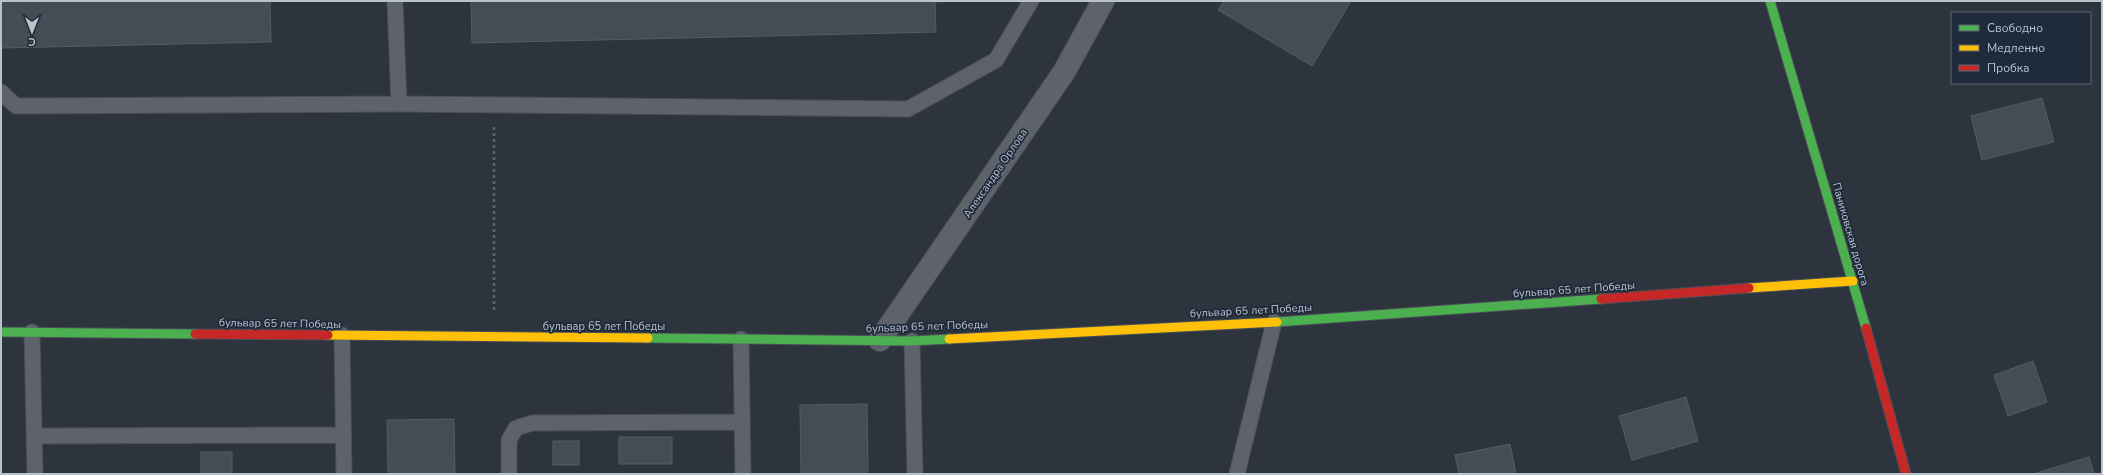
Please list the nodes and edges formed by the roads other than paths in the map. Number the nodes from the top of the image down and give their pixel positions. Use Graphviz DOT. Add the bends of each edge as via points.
graph roads {
  1 [pos="395,1"];
  2 [pos="1031,1"];
  3 [pos="1103,1"];
  4 [pos="1770,1"];
  5 [pos="1,92"];
  6 [pos="398,104"];
  7 [pos="1853,281"];
  8 [pos="1274,322"];
  9 [pos="1,332"];
  10 [pos="32,332"];
  11 [pos="342,335"];
  12 [pos="741,339"];
  13 [pos="880,340"];
  14 [pos="912,341"];
  15 [pos="742,422"];
  16 [pos="343,435"];
  17 [pos="34,436"];
  18 [pos="35,474"];
  19 [pos="344,474"];
  20 [pos="509,474"];
  21 [pos="743,474"];
  22 [pos="915,474"];
  23 [pos="1237,474"];
  24 [pos="1906,474"];
  1 -- 6 [label="lane"];
  2 -- 6 [label="lane" via="996,60 908,109"];
  3 -- 13 [label="street, Александра Орлова" via="1064,72"];
  4 -- 7 [label="street, Паниковская дорога"];
  5 -- 6 [label="lane" via="16,106"];
  7 -- 8 [label="street, бульвар 65 лет Победы"];
  7 -- 24 [label="street, Паниковская дорога"];
  8 -- 14 [label="street, бульвар 65 лет Победы"];
  8 -- 23 [label="lane"];
  9 -- 10 [label="street, бульвар 65 лет Победы"];
  10 -- 11 [label="street, бульвар 65 лет Победы"];
  10 -- 17 [label="lane"];
  11 -- 12 [label="street, бульвар 65 лет Победы"];
  11 -- 16 [label="lane"];
  12 -- 13 [label="street, бульвар 65 лет Победы"];
  12 -- 15 [label="lane"];
  13 -- 14 [label="street, бульвар 65 лет Победы"];
  14 -- 22 [label="lane"];
  15 -- 20 [label="lane" via="532,422 516,428 509,440"];
  15 -- 21 [label="lane"];
  16 -- 17 [label="lane"];
  16 -- 19 [label="lane"];
  17 -- 18 [label="lane"];
}
